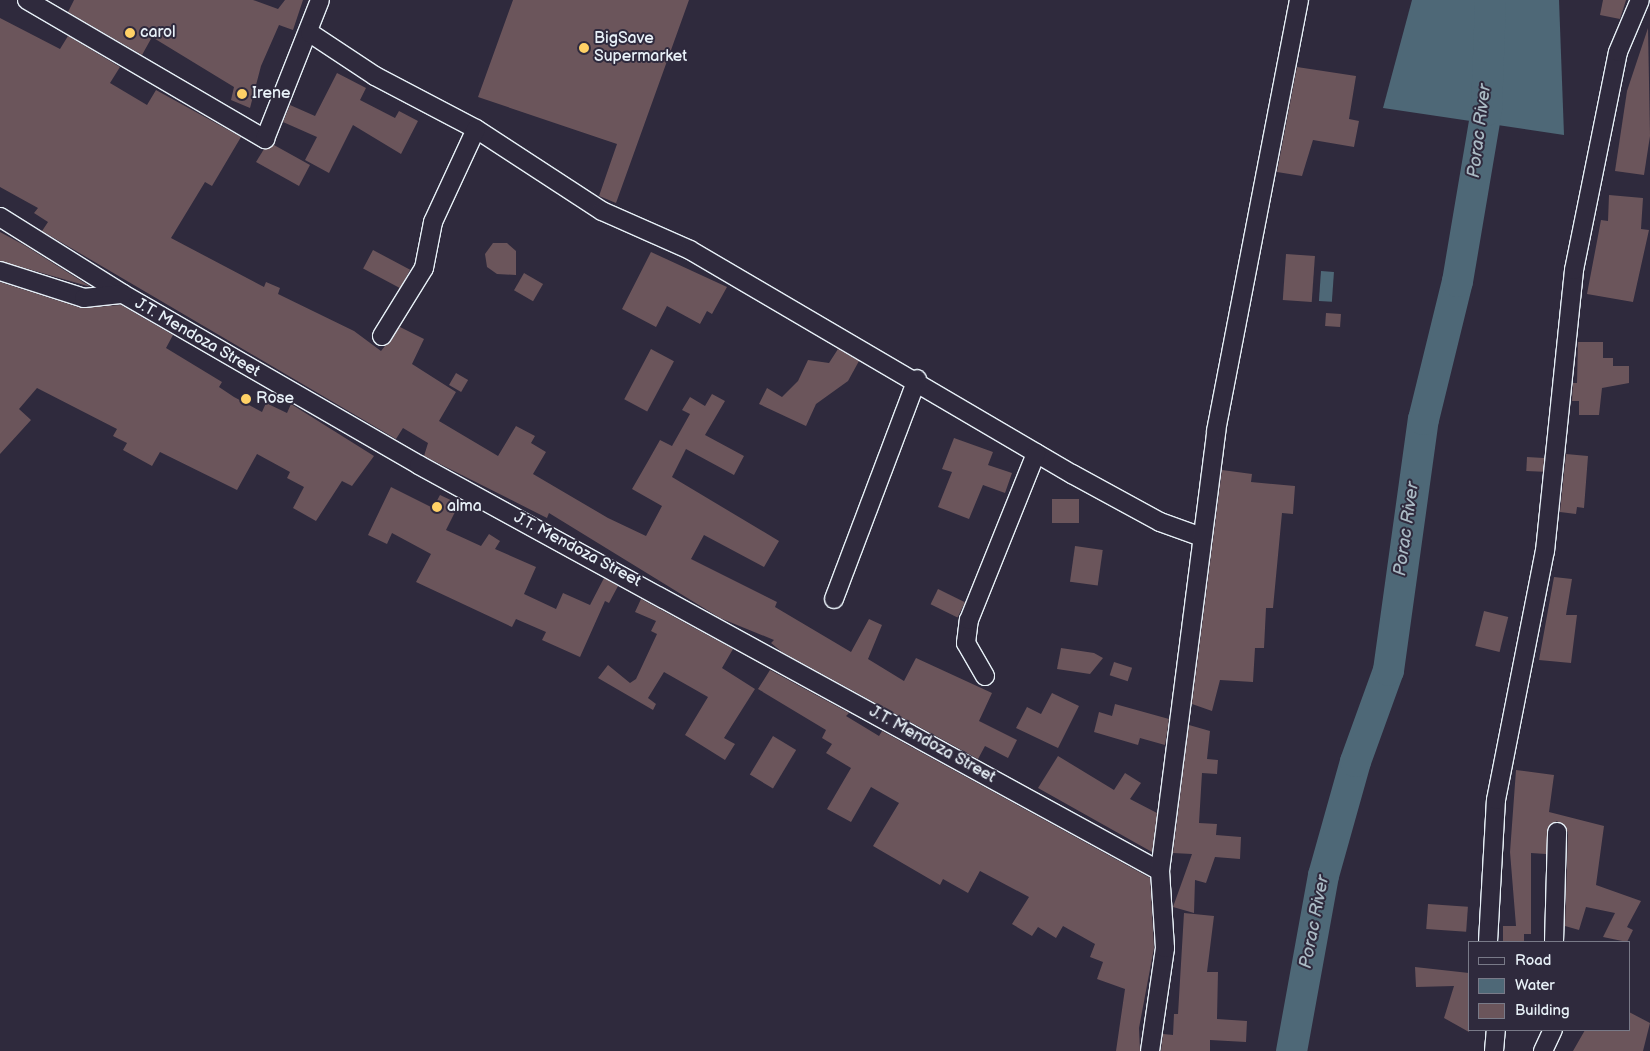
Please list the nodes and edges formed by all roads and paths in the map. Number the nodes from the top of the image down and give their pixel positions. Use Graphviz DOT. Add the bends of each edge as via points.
graph roads {
  1 [pos="27,0"];
  2 [pos="320,0"];
  3 [pos="1299,0"];
  4 [pos="1640,0"];
  5 [pos="310,33"];
  6 [pos="476,129"];
  7 [pos="0,217"];
  8 [pos="0,271"];
  9 [pos="123,294"];
  10 [pos="382,336"];
  11 [pos="917,379"];
  12 [pos="1036,453"];
  13 [pos="1202,537"];
  14 [pos="834,600"];
  15 [pos="985,676"];
  16 [pos="1557,832"];
  17 [pos="1160,871"];
  18 [pos="1488,941"];
  19 [pos="1554,941"];
  20 [pos="1553,1031"];
  21 [pos="1150,1051"];
  22 [pos="1543,1051"];
  1 -- 5 [label="street" via="265,139"];
  2 -- 5 [label="street"];
  3 -- 13 [label="street" via="1216,431"];
  4 -- 18 [label="street" via="1618,52 1574,270 1545,551 1496,800"];
  5 -- 6 [label="street" via="375,76"];
  6 -- 10 [label="street" via="432,222 424,268"];
  6 -- 11 [label="street" via="602,211 690,250"];
  7 -- 9 [label="street, J.T. Mendoza Street"];
  8 -- 9 [label="street" via="84,298"];
  9 -- 17 [label="street, J.T. Mendoza Street" via="419,465"];
  11 -- 12 [label="street"];
  11 -- 14 [label="street"];
  12 -- 13 [label="street" via="1160,522"];
  12 -- 15 [label="street" via="969,620 966,643"];
  13 -- 17 [label="street"];
  16 -- 19 [label="street"];
  17 -- 21 [label="street" via="1165,948"];
  20 -- 22 [label="street"];
}
